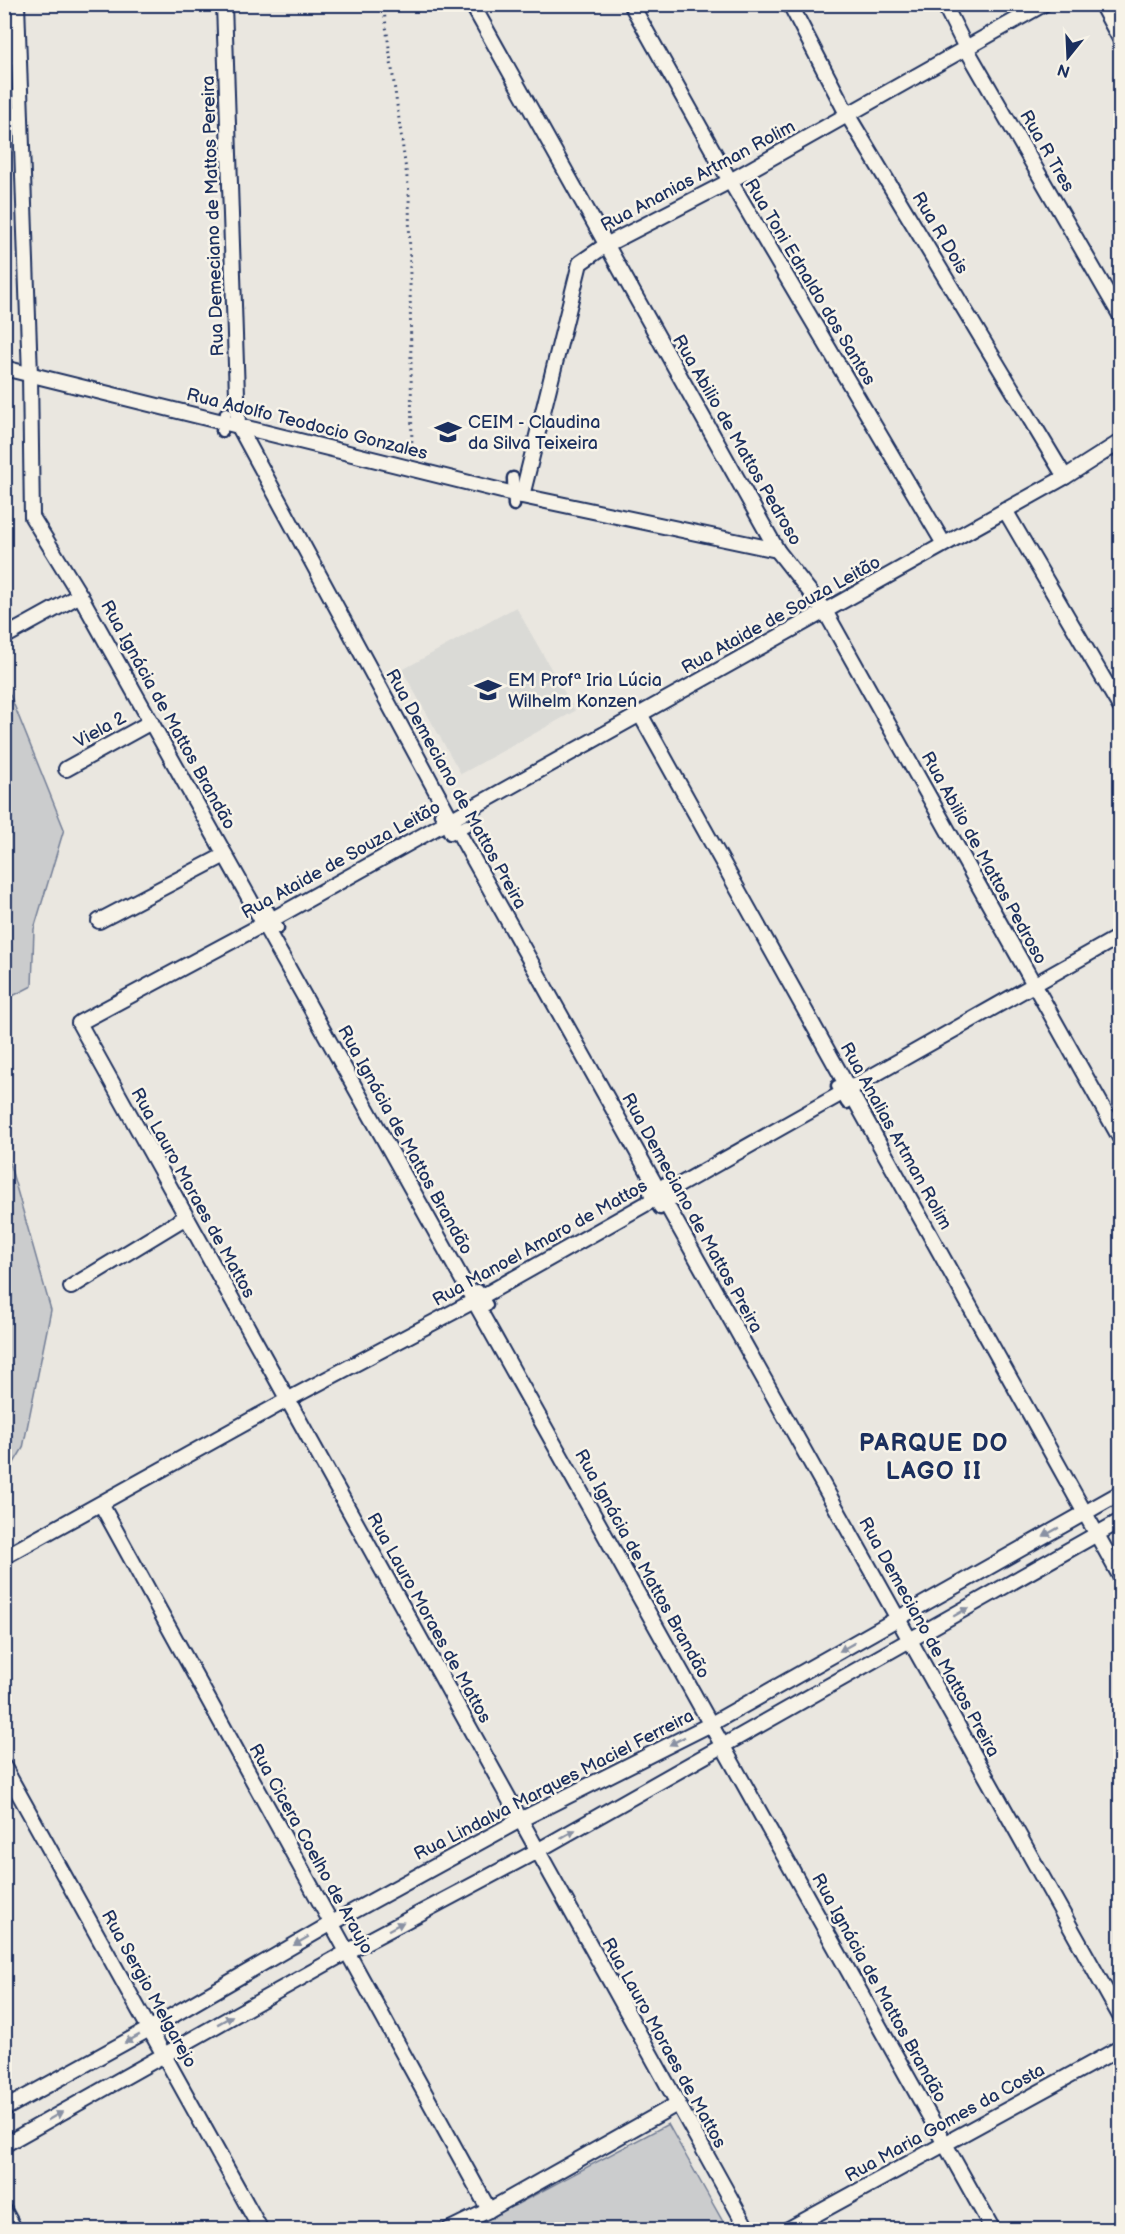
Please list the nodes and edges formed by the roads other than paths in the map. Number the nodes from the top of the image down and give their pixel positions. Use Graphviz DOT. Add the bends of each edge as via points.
graph roads {
  1 [pos="17,4"];
  2 [pos="224,4"];
  3 [pos="472,4"];
  4 [pos="631,4"];
  5 [pos="790,4"];
  6 [pos="944,4"];
  7 [pos="1044,4"];
  8 [pos="1101,4"];
  9 [pos="1120,39"];
  10 [pos="966,48"];
  11 [pos="847,114"];
  12 [pos="730,181"];
  13 [pos="606,245"];
  14 [pos="1120,315"];
  15 [pos="4,368"];
  16 [pos="30,375"];
  17 [pos="227,423"];
  18 [pos="1120,442"];
  19 [pos="1065,477"];
  20 [pos="513,478"];
  21 [pos="517,498"];
  22 [pos="1005,510"];
  23 [pos="944,544"];
  24 [pos="777,550"];
  25 [pos="80,595"];
  26 [pos="825,611"];
  27 [pos="4,637"];
  28 [pos="1120,707"];
  29 [pos="640,714"];
  30 [pos="151,722"];
  31 [pos="66,769"];
  32 [pos="452,822"];
  33 [pos="225,855"];
  34 [pos="271,920"];
  35 [pos="99,921"];
  36 [pos="1120,936"];
  37 [pos="1034,984"];
  38 [pos="79,1023"];
  39 [pos="843,1093"];
  40 [pos="1120,1138"];
  41 [pos="662,1195"];
  42 [pos="186,1217"];
  43 [pos="71,1287"];
  44 [pos="480,1298"];
  45 [pos="287,1400"];
  46 [pos="1120,1493"];
  47 [pos="101,1504"];
  48 [pos="1085,1513"];
  49 [pos="1120,1521"];
  50 [pos="1096,1534"];
  51 [pos="4,1557"];
  52 [pos="1120,1576"];
  53 [pos="894,1611"];
  54 [pos="911,1641"];
  55 [pos="711,1724"];
  56 [pos="723,1746"];
  57 [pos="4,1767"];
  58 [pos="520,1820"];
  59 [pos="537,1851"];
  60 [pos="332,1923"];
  61 [pos="347,1952"];
  62 [pos="1120,2016"];
  63 [pos="151,2028"];
  64 [pos="1120,2048"];
  65 [pos="164,2054"];
  66 [pos="677,2104"];
  67 [pos="4,2109"];
  68 [pos="945,2144"];
  69 [pos="4,2145"];
  70 [pos="4,2210"];
  71 [pos="489,2210"];
  72 [pos="15,2229"];
  73 [pos="261,2229"];
  74 [pos="448,2229"];
  75 [pos="748,2229"];
  76 [pos="787,2229"];
  77 [pos="993,2229"];
  1 -- 16 [label="street, Rua Ignácia de Mattos Brandão"];
  2 -- 17 [label="street, Rua Demeciano de Mattos Pereira"];
  3 -- 13 [label="street, Rua Abilio de Mattos Pedroso"];
  4 -- 12 [label="street, Rua Toni Ednaldo dos Santos"];
  5 -- 11 [label="street, Rua R Dois"];
  6 -- 10 [label="street, Rua R Tres"];
  7 -- 10 [label="street, Rua Ananias Artman Rolim"];
  8 -- 9 [label="street"];
  10 -- 11 [label="street, Rua Ananias Artman Rolim"];
  10 -- 14 [label="street, Rua R Tres"];
  11 -- 12 [label="street, Rua Ananias Artman Rolim"];
  11 -- 19 [label="street, Rua R Dois"];
  12 -- 13 [label="street, Rua Ananias Artman Rolim"];
  12 -- 23 [label="street, Rua Toni Ednaldo dos Santos"];
  13 -- 21 [label="street, Rua Ananias Artman Rolim" via="580,263"];
  13 -- 24 [label="street, Rua Abilio de Mattos Pedroso"];
  15 -- 16 [label="street, Rua Adolfo Teodocio Gonzales"];
  16 -- 17 [label="street, Rua Adolfo Teodocio Gonzales"];
  16 -- 25 [label="street, Rua Ignácia de Mattos Brandão" via="32,517"];
  17 -- 21 [label="street, Rua Adolfo Teodocio Gonzales"];
  17 -- 32 [label="street, Rua Demeciano de Mattos Preira"];
  18 -- 19 [label="street, Rua Ataide de Souza Leitão"];
  19 -- 22 [label="street, Rua Ataide de Souza Leitão"];
  20 -- 21 [label="street"];
  21 -- 24 [label="street, Rua Adolfo Teodocio Gonzales"];
  22 -- 23 [label="street, Rua Ataide de Souza Leitão"];
  22 -- 28 [label="street"];
  23 -- 26 [label="street, Rua Ataide de Souza Leitão"];
  24 -- 26 [label="street, Rua Abilio de Mattos Pedroso"];
  25 -- 27 [label="street"];
  25 -- 30 [label="street, Rua Ignácia de Mattos Brandão"];
  26 -- 29 [label="street, Rua Ataide de Souza Leitão"];
  26 -- 37 [label="street, Rua Abilio de Mattos Pedroso"];
  29 -- 32 [label="street, Rua Ataide de Souza Leitão"];
  29 -- 39 [label="street, Rua Analias Artman Rolim"];
  30 -- 31 [label="street, Viela 2"];
  30 -- 33 [label="street, Rua Ignácia de Mattos Brandão"];
  32 -- 34 [label="street, Rua Ataide de Souza Leitão"];
  32 -- 41 [label="street, Rua Demeciano de Mattos Preira"];
  33 -- 34 [label="street, Rua Ignácia de Mattos Brandão"];
  33 -- 35 [label="street"];
  34 -- 38 [label="street, Rua Ataide de Souza Leitão"];
  34 -- 44 [label="street, Rua Ignácia de Mattos Brandão"];
  36 -- 37 [label="street, Rua Manoel Amaro de Mattos"];
  37 -- 39 [label="street, Rua Manoel Amaro de Mattos"];
  37 -- 40 [label="street, Rua Abilio de Mattos Pedroso"];
  38 -- 42 [label="street, Rua Lauro Moraes de Mattos"];
  39 -- 41 [label="street, Rua Manoel Amaro de Mattos"];
  39 -- 48 [label="street, Rua Analias Artman Rolim"];
  41 -- 44 [label="street, Rua Manoel Amaro de Mattos"];
  41 -- 53 [label="street, Rua Demeciano de Mattos Preira"];
  42 -- 43 [label="street"];
  42 -- 45 [label="street, Rua Lauro Moraes de Mattos"];
  44 -- 45 [label="street, Rua Manoel Amaro de Mattos"];
  44 -- 55 [label="street, Rua Ignácia de Mattos Brandão"];
  45 -- 47 [label="street, Rua Manoel Amaro de Mattos"];
  45 -- 58 [label="street, Rua Lauro Moraes de Mattos"];
  46 -- 48 [label="street, Rua Lindalva Marques Maciel Ferreira"];
  47 -- 51 [label="street, Rua Manoel Amaro de Mattos"];
  47 -- 60 [label="street, Rua Cicera Coelho de Araujo"];
  48 -- 50 [label="street, Rua Analias Artman Rolim"];
  48 -- 53 [label="street, Rua Lindalva Marques Maciel Ferreira, one-way"];
  49 -- 50 [label="street"];
  50 -- 52 [label="street, Rua Analias Artman Rolim"];
  54 -- 50 [label="street, one-way"];
  53 -- 54 [label="street, Rua Demeciano de Mattos Preira"];
  53 -- 55 [label="street, Rua Lindalva Marques Maciel Ferreira, one-way"];
  54 -- 56 [label="street"];
  54 -- 62 [label="street, Rua Demeciano de Mattos Preira"];
  55 -- 56 [label="street, Rua Ignácia de Mattos Brandão"];
  55 -- 58 [label="street, Rua Lindalva Marques Maciel Ferreira, one-way"];
  59 -- 56 [label="street, one-way"];
  56 -- 68 [label="street, Rua Ignácia de Mattos Brandão"];
  57 -- 63 [label="street, Rua Sergio Melgarejo"];
  58 -- 59 [label="street, Rua Lauro Moraes de Mattos"];
  58 -- 60 [label="street, Rua Lindalva Marques Maciel Ferreira"];
  61 -- 59 [label="street, one-way"];
  59 -- 66 [label="street, Rua Lauro Moraes de Mattos"];
  60 -- 61 [label="street, Rua Cicera Coelho de Araujo"];
  60 -- 63 [label="street, Rua Lindalva Marques Maciel Ferreira, one-way"];
  65 -- 61 [label="street, one-way"];
  61 -- 71 [label="street, Rua Cicera Coelho de Araujo"];
  63 -- 65 [label="street, Rua Sergio Melgarejo"];
  63 -- 67 [label="street, Rua Lindalva Marques Maciel Ferreira, one-way"];
  64 -- 68 [label="street, Rua Maria Gomes da Costa"];
  69 -- 65 [label="street, one-way"];
  65 -- 73 [label="street, Rua Sergio Melgarejo"];
  66 -- 71 [label="street"];
  66 -- 75 [label="street, Rua Lauro Moraes de Mattos"];
  68 -- 76 [label="street, Rua Maria Gomes da Costa"];
  68 -- 77 [label="street, Rua Ignácia de Mattos Brandão"];
  70 -- 72 [label="street"];
  71 -- 74 [label="street"];
}
